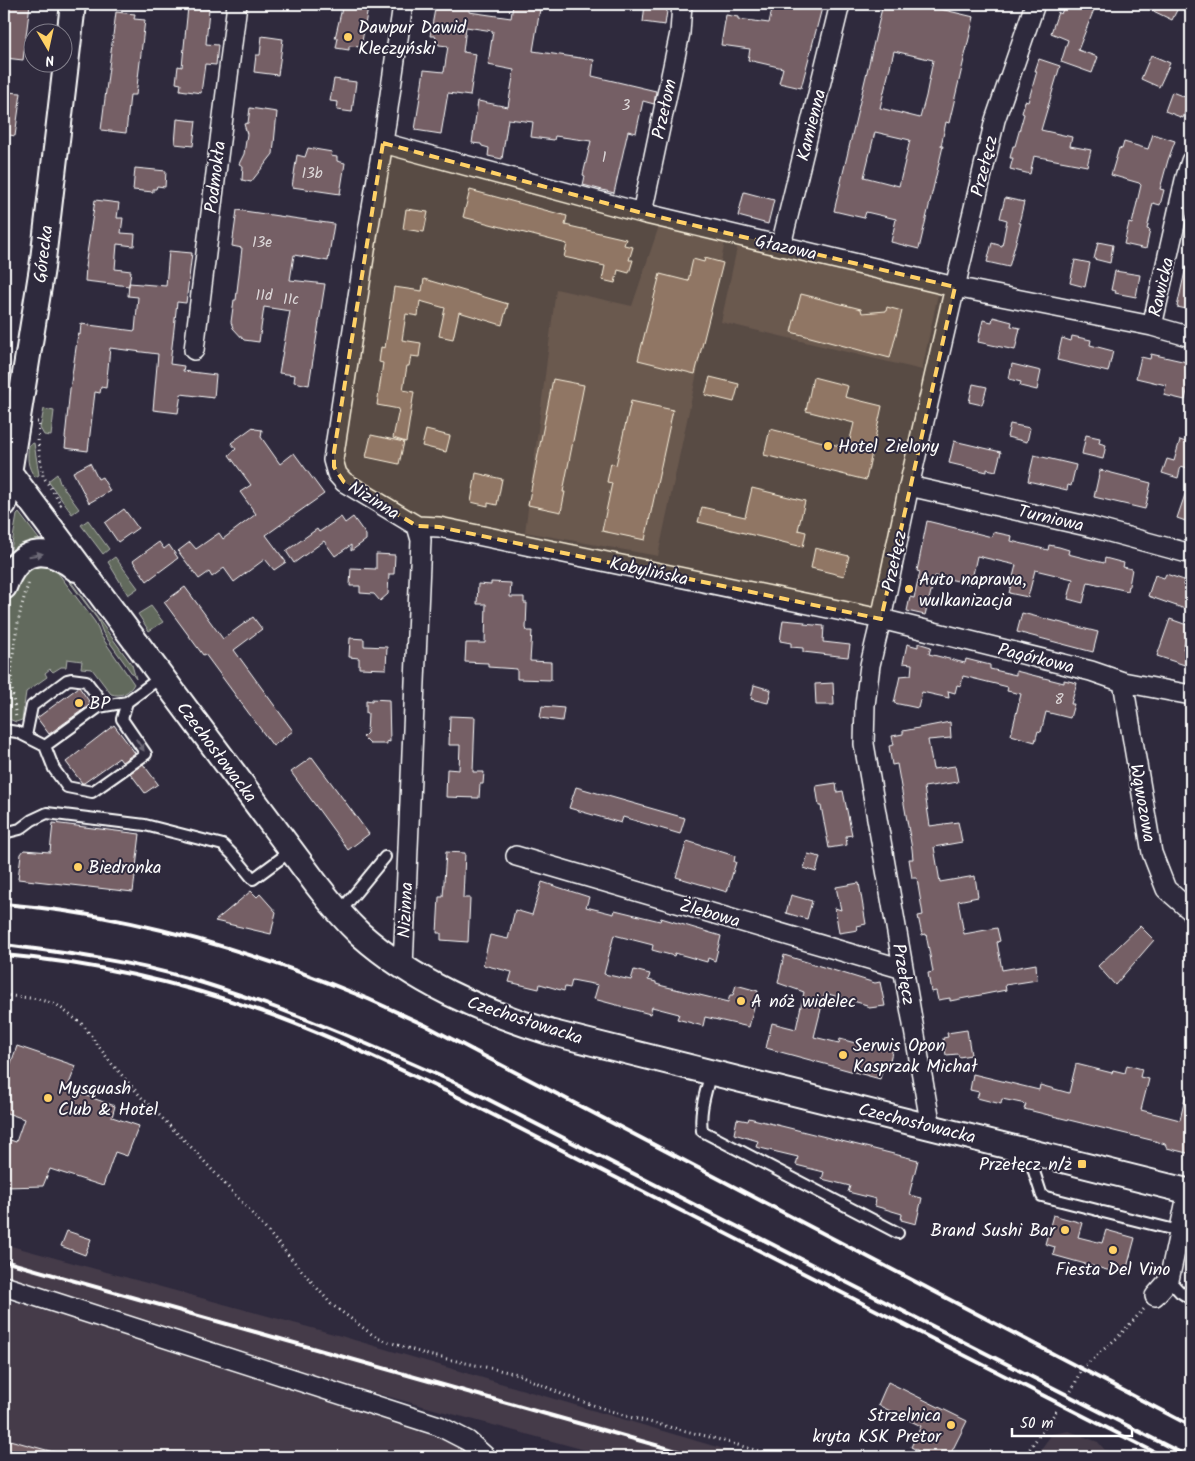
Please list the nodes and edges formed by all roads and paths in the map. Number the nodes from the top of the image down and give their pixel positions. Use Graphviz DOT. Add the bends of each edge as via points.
graph roads {
  1 [pos="73,4"];
  2 [pos="237,4"];
  3 [pos="403,4"];
  4 [pos="682,4"];
  5 [pos="840,4"];
  6 [pos="1035,4"];
  7 [pos="383,143"];
  8 [pos="1191,161"];
  9 [pos="642,213"];
  10 [pos="781,245"];
  11 [pos="955,287"];
  12 [pos="1152,326"];
  13 [pos="1191,337"];
  14 [pos="194,350"];
  15 [pos="24,378"];
  16 [pos="4,398"];
  17 [pos="40,422"];
  18 [pos="6,468"];
  19 [pos="909,486"];
  20 [pos="4,504"];
  21 [pos="61,504"];
  22 [pos="417,526"];
  23 [pos="1191,554"];
  24 [pos="30,581"];
  25 [pos="93,584"];
  26 [pos="4,587"];
  27 [pos="881,619"];
  28 [pos="161,676"];
  29 [pos="1123,682"];
  30 [pos="11,683"];
  31 [pos="1191,695"];
  32 [pos="4,699"];
  33 [pos="127,702"];
  34 [pos="105,706"];
  35 [pos="18,721"];
  36 [pos="4,730"];
  37 [pos="26,736"];
  38 [pos="45,746"];
  39 [pos="4,833"];
  40 [pos="291,851"];
  41 [pos="516,856"];
  42 [pos="385,857"];
  43 [pos="1191,911"];
  44 [pos="339,912"];
  45 [pos="403,967"];
  46 [pos="903,969"];
  47 [pos="4,995"];
  48 [pos="711,1072"];
  49 [pos="931,1127"];
  50 [pos="1028,1150"];
  51 [pos="1189,1191"];
  52 [pos="1180,1231"];
  53 [pos="898,1233"];
  54 [pos="1169,1280"];
  55 [pos="4,1286"];
  56 [pos="1155,1296"];
  57 [pos="1191,1299"];
  58 [pos="1071,1390"];
  59 [pos="1057,1410"];
  60 [pos="486,1457"];
  61 [pos="780,1457"];
  62 [pos="1024,1457"];
  1 -- 15 [label="street, Górecka" via="42,268"];
  2 -- 14 [label="street, Podmokła"];
  3 -- 7 [label="street, Nizinna"];
  4 -- 9 [label="street, Przełom" via="680,33"];
  5 -- 10 [label="street, Kamienna"];
  6 -- 11 [label="street, Przełęcz" via="995,120"];
  7 -- 9 [label="street, Głazowa"];
  7 -- 22 [label="street, Nizinna" via="333,460 337,474 344,482"];
  8 -- 12 [label="street, Rawicka"];
  9 -- 10 [label="street, Głazowa"];
  10 -- 11 [label="street, Głazowa"];
  11 -- 12 [label="street, Głazowa"];
  11 -- 19 [label="street, Przełęcz"];
  12 -- 13 [label="street, Głazowa"];
  15 -- 16 [label="street"];
  15 -- 18 [label="street, Górecka"];
  17 -- 21 [label="path" via="38,443 44,476"];
  18 -- 20 [label="street, Górecka"];
  18 -- 25 [label="street, Czechosłowacka"];
  19 -- 23 [label="street, Turniowa" via="1091,527"];
  19 -- 27 [label="street, Przełęcz"];
  22 -- 27 [label="street, Kobylińska" via="439,527"];
  22 -- 45 [label="street, Nizinna" via="422,553"];
  24 -- 30 [label="path" via="12,658"];
  26 -- 25 [label="street, one-way" via="19,561 48,553 64,560"];
  25 -- 28 [label="street, Czechosłowacka"];
  27 -- 29 [label="street, Pagórkowa" via="1091,671"];
  27 -- 46 [label="street, Przełęcz" via="870,665 864,744"];
  28 -- 33 [label="lane"];
  28 -- 40 [label="street, Czechosłowacka"];
  29 -- 31 [label="street, Pagórkowa"];
  29 -- 43 [label="street, Wąwozowa" via="1152,853 1166,889"];
  30 -- 32 [label="path"];
  30 -- 35 [label="path"];
  33 -- 34 [label="lane"];
  33 -- 38 [label="lane, one-way" via="122,719 146,754 92,792 67,787 54,769"];
  34 -- 37 [label="lane" via="86,681 68,680 32,706"];
  34 -- 38 [label="lane"];
  36 -- 37 [label="lane"];
  37 -- 38 [label="lane"];
  39 -- 40 [label="lane" via="20,829 47,813 145,825 223,845 253,879"];
  40 -- 44 [label="street, Czechosłowacka"];
  41 -- 46 [label="street, Żlebowa"];
  42 -- 44 [label="lane"];
  44 -- 45 [label="street, Czechosłowacka" via="365,938"];
  45 -- 48 [label="street, Czechosłowacka" via="461,1000 520,1023"];
  46 -- 49 [label="street, Przełęcz"];
  47 -- 61 [label="path" via="57,1005 83,1025 142,1098 190,1146 332,1304 377,1338 428,1355 518,1374 566,1396 630,1417"];
  48 -- 49 [label="street, Czechosłowacka"];
  48 -- 53 [label="lane" via="701,1110 702,1131"];
  49 -- 50 [label="street, Czechosłowacka"];
  50 -- 51 [label="street, Czechosłowacka"];
  50 -- 52 [label="lane" via="1042,1196"];
  51 -- 52 [label="street"];
  52 -- 54 [label="street"];
  54 -- 56 [label="street"];
  54 -- 57 [label="lane"];
  55 -- 60 [label="street" via="439,1426 468,1441"];
  56 -- 58 [label="path" via="1117,1338 1080,1369"];
  59 -- 62 [label="path"];
}
